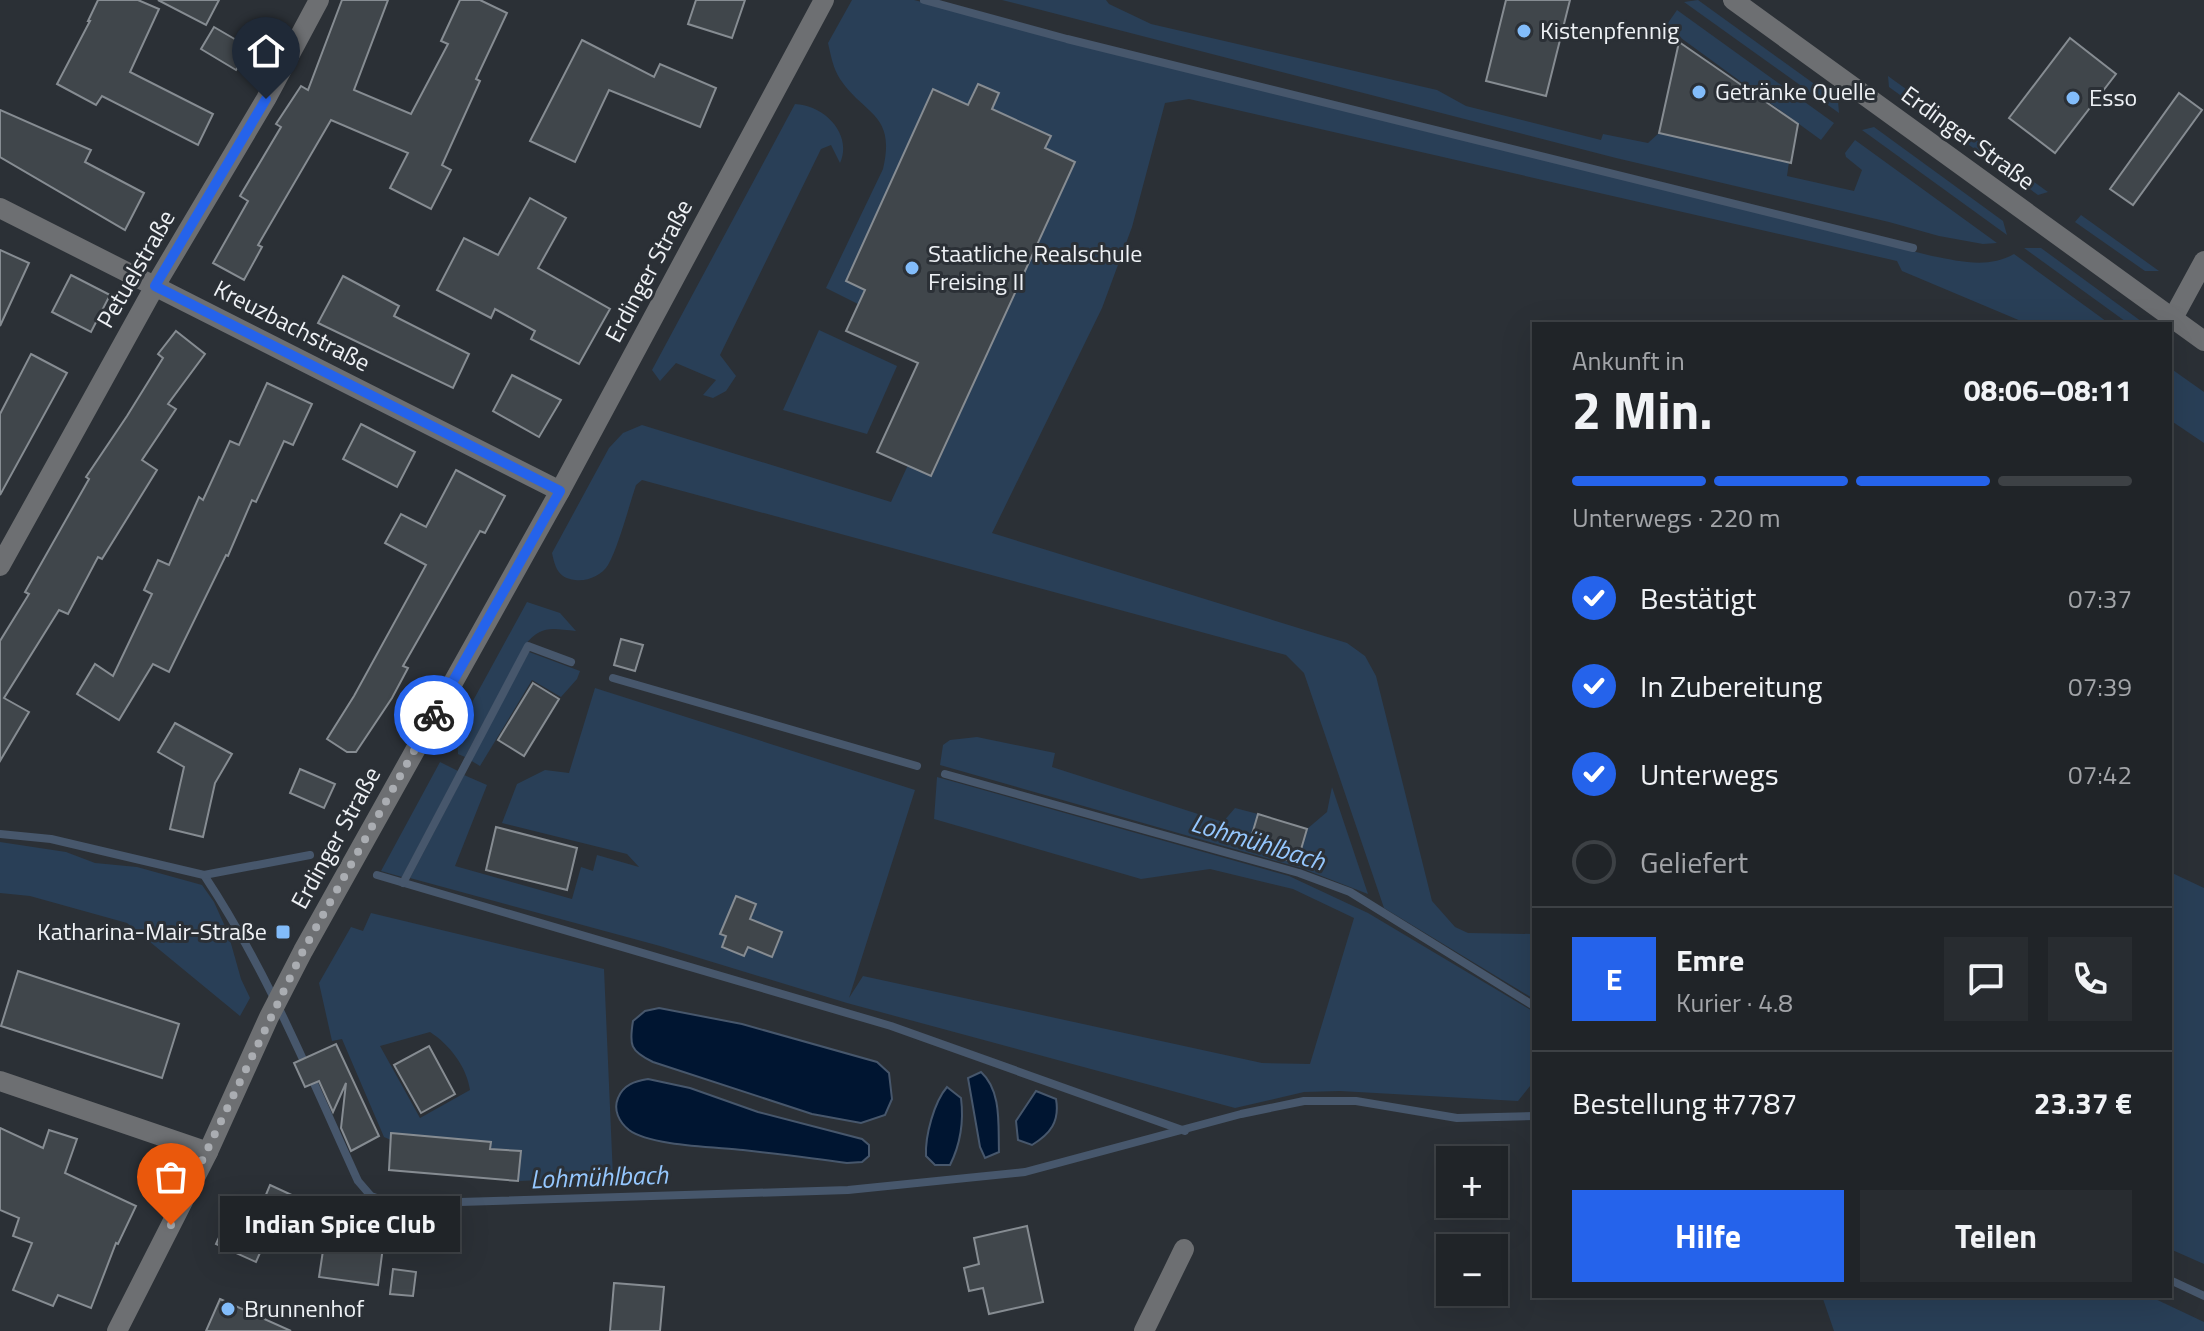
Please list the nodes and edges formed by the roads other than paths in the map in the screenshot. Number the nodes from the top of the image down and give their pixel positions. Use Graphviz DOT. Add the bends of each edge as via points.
graph roads {
  1 [pos="319,0"];
  2 [pos="824,0"];
  3 [pos="1733,0"];
  4 [pos="0,208"];
  5 [pos="2204,261"];
  6 [pos="155,286"];
  7 [pos="2173,318"];
  8 [pos="2204,341"];
  9 [pos="560,491"];
  10 [pos="0,566"];
  11 [pos="0,1081"];
  12 [pos="208,1152"];
  13 [pos="1184,1249"];
  14 [pos="117,1331"];
  15 [pos="1144,1331"];
  1 -- 6 [label="street, Petuelstraße"];
  2 -- 9 [label="street, Erdinger Straße"];
  3 -- 7 [label="street, Erdinger Straße"];
  4 -- 6 [label="street, Kreuzbachstraße"];
  5 -- 7 [label="street"];
  6 -- 9 [label="street, Kreuzbachstraße"];
  6 -- 10 [label="street, Petuelstraße"];
  7 -- 8 [label="street, Erdinger Straße"];
  9 -- 12 [label="street, Erdinger Straße" via="289,978"];
  11 -- 12 [label="street"];
  12 -- 14 [label="street, Erdinger Straße"];
  13 -- 15 [label="street"];
}
